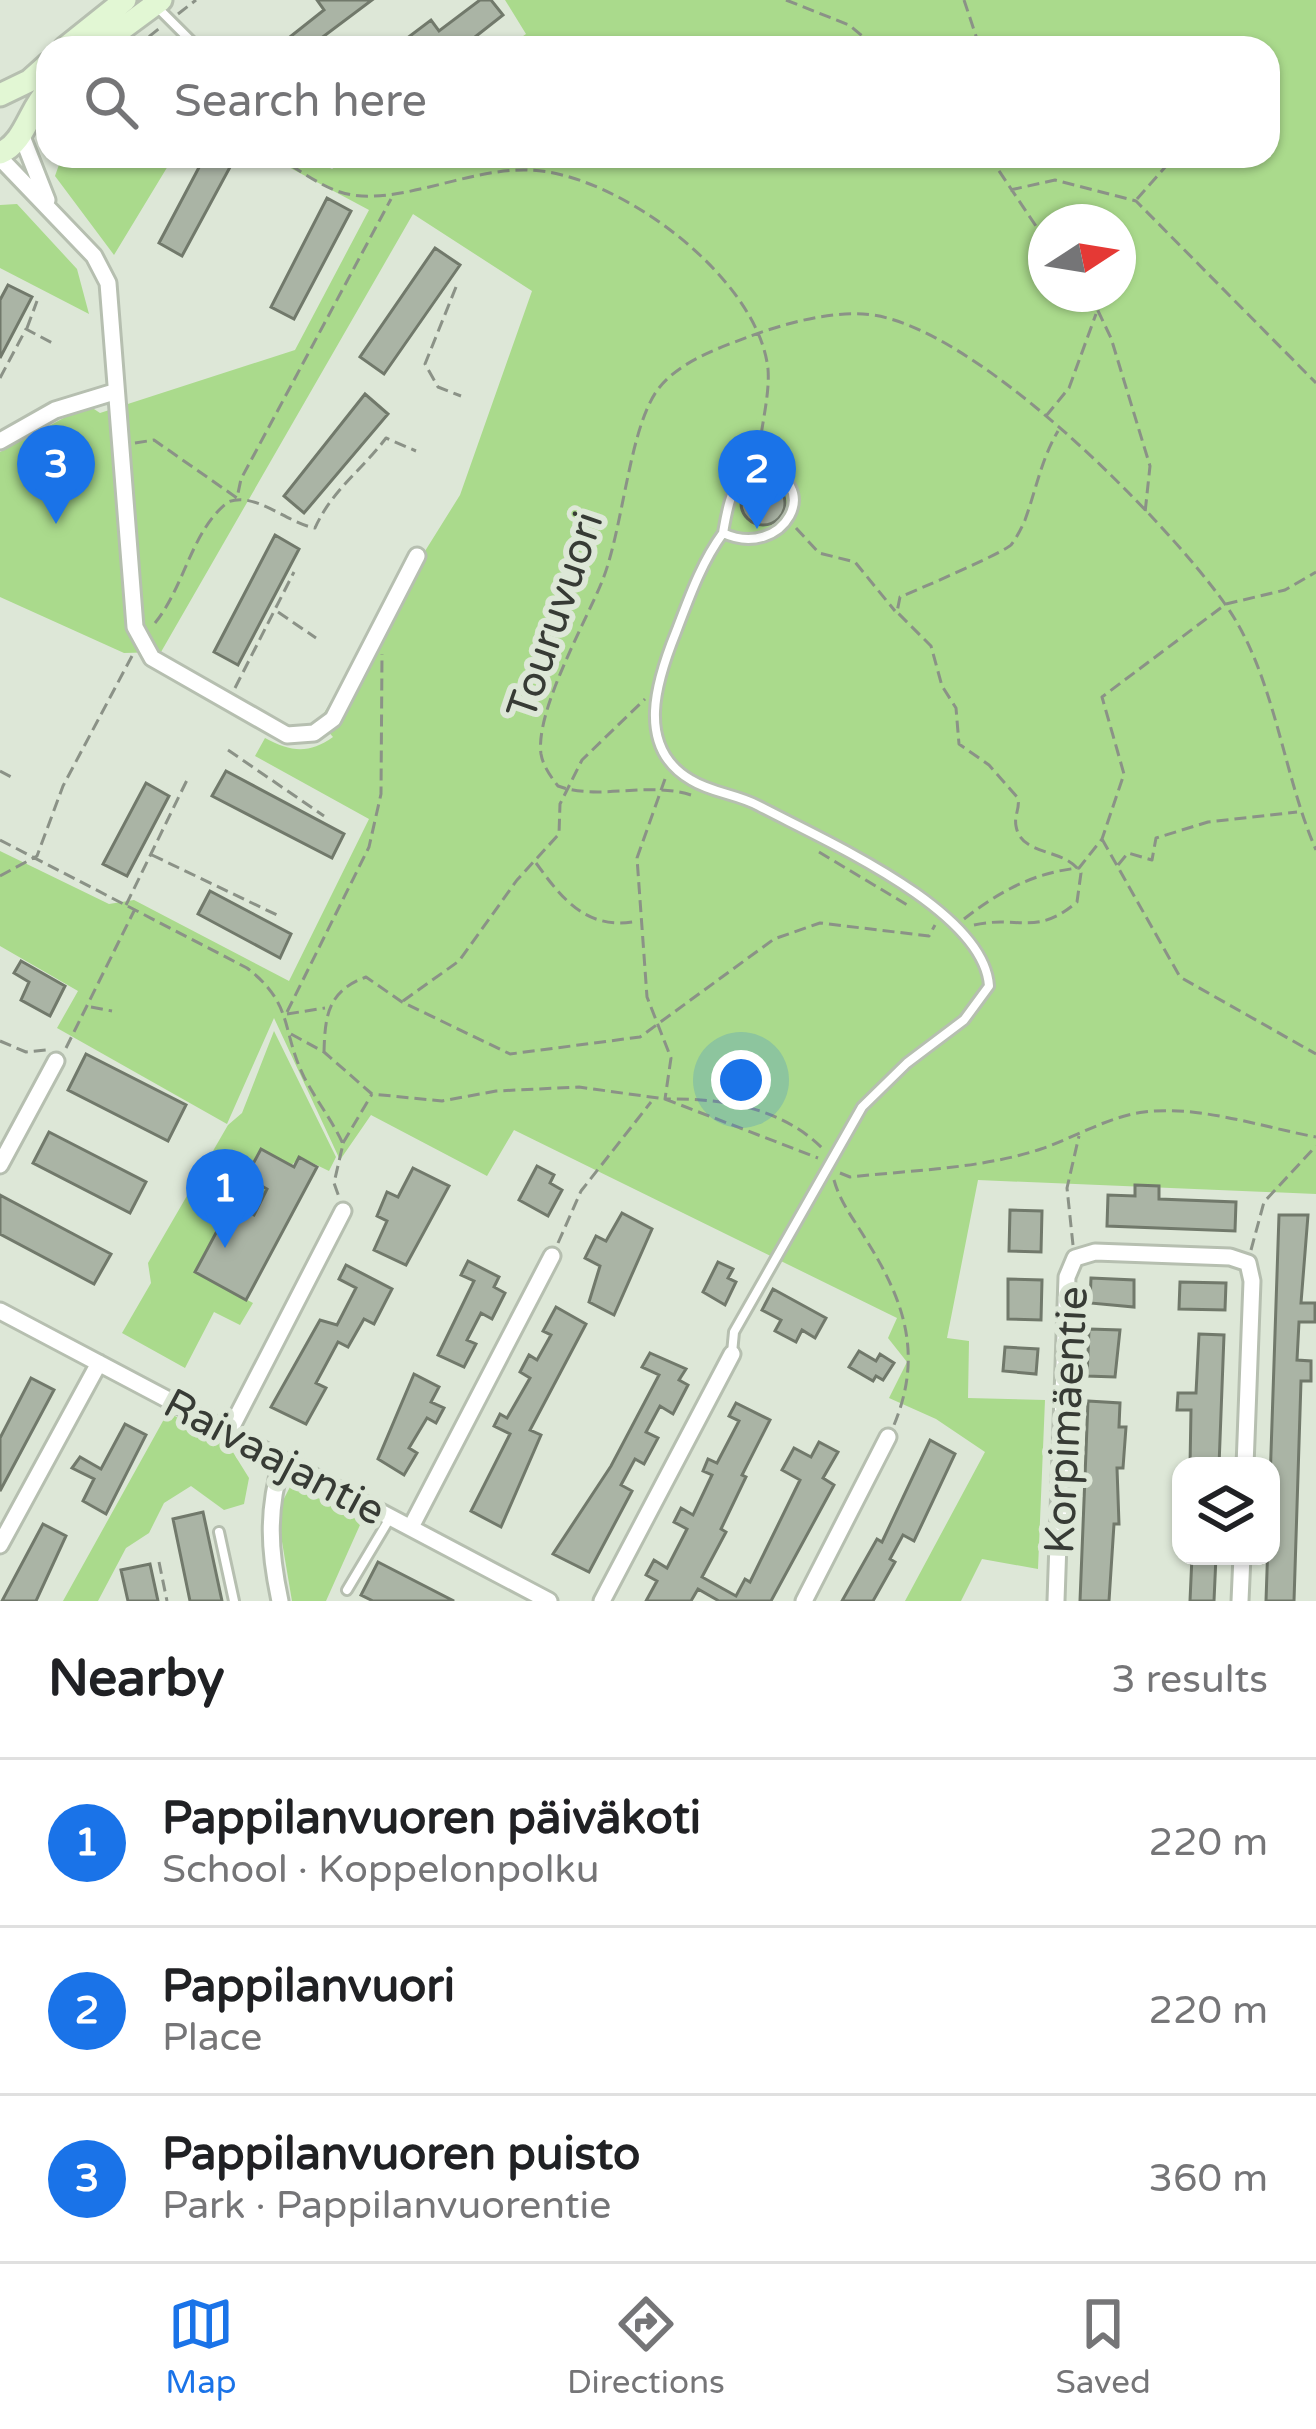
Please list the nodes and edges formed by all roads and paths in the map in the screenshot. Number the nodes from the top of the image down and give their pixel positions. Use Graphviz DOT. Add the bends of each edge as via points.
graph roads {
  1 [pos="125,0"];
  2 [pos="786,0"];
  3 [pos="964,0"];
  4 [pos="156,2"];
  5 [pos="79,36"];
  6 [pos="112,36"];
  7 [pos="186,36"];
  8 [pos="862,36"];
  9 [pos="976,36"];
  10 [pos="36,72"];
  11 [pos="0,96"];
  12 [pos="36,108"];
  13 [pos="22,129"];
  14 [pos="0,156"];
  15 [pos="297,168"];
  16 [pos="996,168"];
  17 [pos="1170,168"];
  18 [pos="1010,190"];
  19 [pos="392,197"];
  20 [pos="1136,200"];
  21 [pos="50,208"];
  22 [pos="1028,216"];
  23 [pos="456,287"];
  24 [pos="37,301"];
  25 [pos="1096,313"];
  26 [pos="26,329"];
  27 [pos="757,334"];
  28 [pos="56,345"];
  29 [pos="0,378"];
  30 [pos="1316,382"];
  31 [pos="114,392"];
  32 [pos="461,396"];
  33 [pos="1045,417"];
  34 [pos="1059,430"];
  35 [pos="0,441"];
  36 [pos="120,444"];
  37 [pos="416,451"];
  38 [pos="758,465"];
  39 [pos="238,498"];
  40 [pos="1144,513"];
  41 [pos="789,521"];
  42 [pos="723,533"];
  43 [pos="417,556"];
  44 [pos="1316,564"];
  45 [pos="1314,571"];
  46 [pos="294,572"];
  47 [pos="1226,604"];
  48 [pos="276,611"];
  49 [pos="896,612"];
  50 [pos="316,638"];
  51 [pos="374,640"];
  52 [pos="140,643"];
  53 [pos="123,666"];
  54 [pos="653,691"];
  55 [pos="228,700"];
  56 [pos="228,750"];
  57 [pos="0,771"];
  58 [pos="13,778"];
  59 [pos="188,778"];
  60 [pos="663,788"];
  61 [pos="572,791"];
  62 [pos="693,795"];
  63 [pos="1299,812"];
  64 [pos="324,816"];
  65 [pos="1102,838"];
  66 [pos="0,840"];
  67 [pos="807,845"];
  68 [pos="1316,850"];
  69 [pos="151,854"];
  70 [pos="37,856"];
  71 [pos="535,861"];
  72 [pos="1117,866"];
  73 [pos="1079,868"];
  74 [pos="0,876"];
  75 [pos="125,906"];
  76 [pos="134,910"];
  77 [pos="277,915"];
  78 [pos="640,920"];
  79 [pos="957,925"];
  80 [pos="966,937"];
  81 [pos="402,1002"];
  82 [pos="89,1006"];
  83 [pos="327,1008"];
  84 [pos="112,1011"];
  85 [pos="286,1014"];
  86 [pos="661,1022"];
  87 [pos="290,1034"];
  88 [pos="0,1041"];
  89 [pos="324,1052"];
  90 [pos="1316,1054"];
  91 [pos="61,1055"];
  92 [pos="372,1094"];
  93 [pos="665,1099"];
  94 [pos="652,1100"];
  95 [pos="1080,1132"];
  96 [pos="1316,1137"];
  97 [pos="343,1144"];
  98 [pos="1316,1146"];
  99 [pos="831,1159"];
  100 [pos="0,1165"];
  101 [pos="343,1211"];
  102 [pos="552,1256"];
  103 [pos="1075,1258"];
  104 [pos="1248,1263"];
  105 [pos="0,1311"];
  106 [pos="732,1354"];
  107 [pos="99,1363"];
  108 [pos="229,1432"];
  109 [pos="888,1437"];
  110 [pos="1245,1457"];
  111 [pos="282,1460"];
  112 [pos="390,1517"];
  113 [pos="411,1526"];
  114 [pos="219,1532"];
  115 [pos="0,1545"];
  116 [pos="159,1562"];
  117 [pos="1242,1565"];
  118 [pos="347,1590"];
  119 [pos="167,1601"];
  120 [pos="234,1601"];
  121 [pos="280,1601"];
  122 [pos="549,1601"];
  123 [pos="602,1601"];
  124 [pos="804,1601"];
  125 [pos="1056,1601"];
  126 [pos="1240,1601"];
  1 -- 5 [label="main road"];
  2 -- 8 [label="path"];
  3 -- 9 [label="path"];
  4 -- 6 [label="main road"];
  4 -- 7 [label="lane"];
  10 -- 11 [label="main road"];
  11 -- 13 [label="main road" via="17,107"];
  12 -- 13 [label="main road"];
  13 -- 14 [label="main road"];
  13 -- 21 [label="street"];
  14 -- 21 [label="street"];
  15 -- 19 [label="path" via="340,192"];
  16 -- 18 [label="path"];
  17 -- 20 [label="path"];
  18 -- 20 [label="path" via="1055,180"];
  18 -- 22 [label="path"];
  19 -- 27 [label="path" via="485,171 535,170 602,192 676,230 724,276"];
  19 -- 39 [label="path"];
  20 -- 30 [label="path"];
  21 -- 31 [label="street" via="108,283"];
  23 -- 32 [label="path" via="425,364 438,387"];
  24 -- 26 [label="path"];
  25 -- 33 [label="path" via="1069,388"];
  25 -- 40 [label="path" via="1150,466"];
  26 -- 28 [label="path"];
  26 -- 29 [label="path"];
  27 -- 33 [label="path, Touruvuori" via="866,314 934,335"];
  27 -- 38 [label="path" via="768,370"];
  27 -- 61 [label="path, Touruvuori" via="686,364 656,393 610,563 545,719 548,773"];
  31 -- 35 [label="street" via="55,410"];
  31 -- 36 [label="street"];
  33 -- 34 [label="path, Touruvuori"];
  34 -- 40 [label="path, Touruvuori"];
  34 -- 49 [label="path" via="1010,545 900,597"];
  36 -- 39 [label="path" via="154,440"];
  36 -- 52 [label="street"];
  37 -- 39 [label="path" via="386,437 337,489 315,528"];
  38 -- 41 [label="lane" via="790,483"];
  38 -- 42 [label="lane" via="730,494"];
  39 -- 52 [label="path" via="205,526 170,604"];
  40 -- 47 [label="path, Touruvuori"];
  41 -- 42 [label="lane" via="759,538"];
  41 -- 49 [label="path" via="819,553 855,562"];
  42 -- 54 [label="lane" via="699,572"];
  43 -- 51 [label="street"];
  44 -- 45 [label="path"];
  45 -- 47 [label="path" via="1285,590"];
  46 -- 48 [label="path"];
  47 -- 63 [label="path, Touruvuori" via="1248,647"];
  47 -- 65 [label="path" via="1102,698 1124,774"];
  48 -- 50 [label="path"];
  48 -- 55 [label="path"];
  49 -- 73 [label="path" via="931,646 956,708 959,744 1018,798 1021,839"];
  51 -- 55 [label="street" via="333,719 314,734 287,735"];
  51 -- 85 [label="path" via="386,661 373,830"];
  52 -- 55 [label="street" via="163,666"];
  53 -- 70 [label="path"];
  54 -- 61 [label="path" via="583,760"];
  54 -- 79 [label="lane" via="656,730 688,779 753,802"];
  56 -- 64 [label="path"];
  57 -- 58 [label="path"];
  59 -- 69 [label="path"];
  60 -- 61 [label="path"];
  60 -- 62 [label="path"];
  60 -- 78 [label="path" via="637,858"];
  61 -- 71 [label="path" via="560,804 559,834"];
  63 -- 68 [label="path, Touruvuori"];
  63 -- 72 [label="path" via="1208,822 1156,838 1152,860 1128,853"];
  65 -- 72 [label="path"];
  65 -- 73 [label="path"];
  66 -- 70 [label="path"];
  67 -- 86 [label="path" via="927,916 936,932 820,923 797,930"];
  69 -- 75 [label="path"];
  69 -- 77 [label="path"];
  70 -- 74 [label="path"];
  70 -- 75 [label="path"];
  71 -- 78 [label="path" via="569,909 616,925"];
  71 -- 81 [label="path" via="458,961"];
  72 -- 90 [label="path" via="1180,977"];
  73 -- 79 [label="path" via="996,893"];
  73 -- 80 [label="path" via="1077,902 1055,920 987,922"];
  75 -- 76 [label="path"];
  76 -- 82 [label="path"];
  76 -- 85 [label="path" via="247,968 271,987"];
  78 -- 86 [label="path" via="647,997"];
  79 -- 80 [label="lane"];
  80 -- 99 [label="lane" via="988,975 983,999 862,1107"];
  81 -- 83 [label="path" via="366,977 344,985"];
  81 -- 86 [label="path" via="510,1054 640,1037"];
  82 -- 84 [label="path"];
  82 -- 91 [label="path"];
  83 -- 85 [label="path"];
  83 -- 89 [label="path"];
  85 -- 87 [label="path"];
  86 -- 93 [label="path" via="671,1058"];
  87 -- 89 [label="path"];
  87 -- 97 [label="path"];
  88 -- 91 [label="path"];
  89 -- 92 [label="path"];
  91 -- 100 [label="street"];
  92 -- 94 [label="path" via="442,1101 579,1087"];
  92 -- 97 [label="path"];
  93 -- 94 [label="path"];
  93 -- 99 [label="path"];
  93 -- 99 [label="path" via="752,1107 811,1132"];
  94 -- 102 [label="path" via="581,1192"];
  95 -- 96 [label="path" via="1177,1111"];
  95 -- 99 [label="path" via="1039,1150 940,1168 850,1177"];
  95 -- 103 [label="path" via="1067,1188"];
  97 -- 101 [label="path" via="334,1183"];
  98 -- 104 [label="path" via="1264,1202"];
  99 -- 106 [label="lane" via="734,1332"];
  99 -- 109 [label="path" via="841,1202 890,1281 907,1330 911,1384"];
  101 -- 108 [label="street"];
  102 -- 113 [label="street"];
  103 -- 104 [label="street, Korpimäentie" via="1095,1252"];
  103 -- 125 [label="street, Korpimäentie" via="1067,1277"];
  104 -- 110 [label="street"];
  105 -- 107 [label="street, Raivaajantie"];
  106 -- 123 [label="street"];
  107 -- 108 [label="street, Raivaajantie"];
  107 -- 115 [label="street"];
  108 -- 111 [label="street, Raivaajantie"];
  109 -- 124 [label="street"];
  111 -- 112 [label="street, Raivaajantie"];
  111 -- 121 [label="street" via="269,1502"];
  112 -- 113 [label="street, Raivaajantie"];
  112 -- 118 [label="lane"];
  113 -- 122 [label="street, Raivaajantie"];
  114 -- 120 [label="lane"];
  116 -- 119 [label="path"];
  117 -- 126 [label="street"];
}
